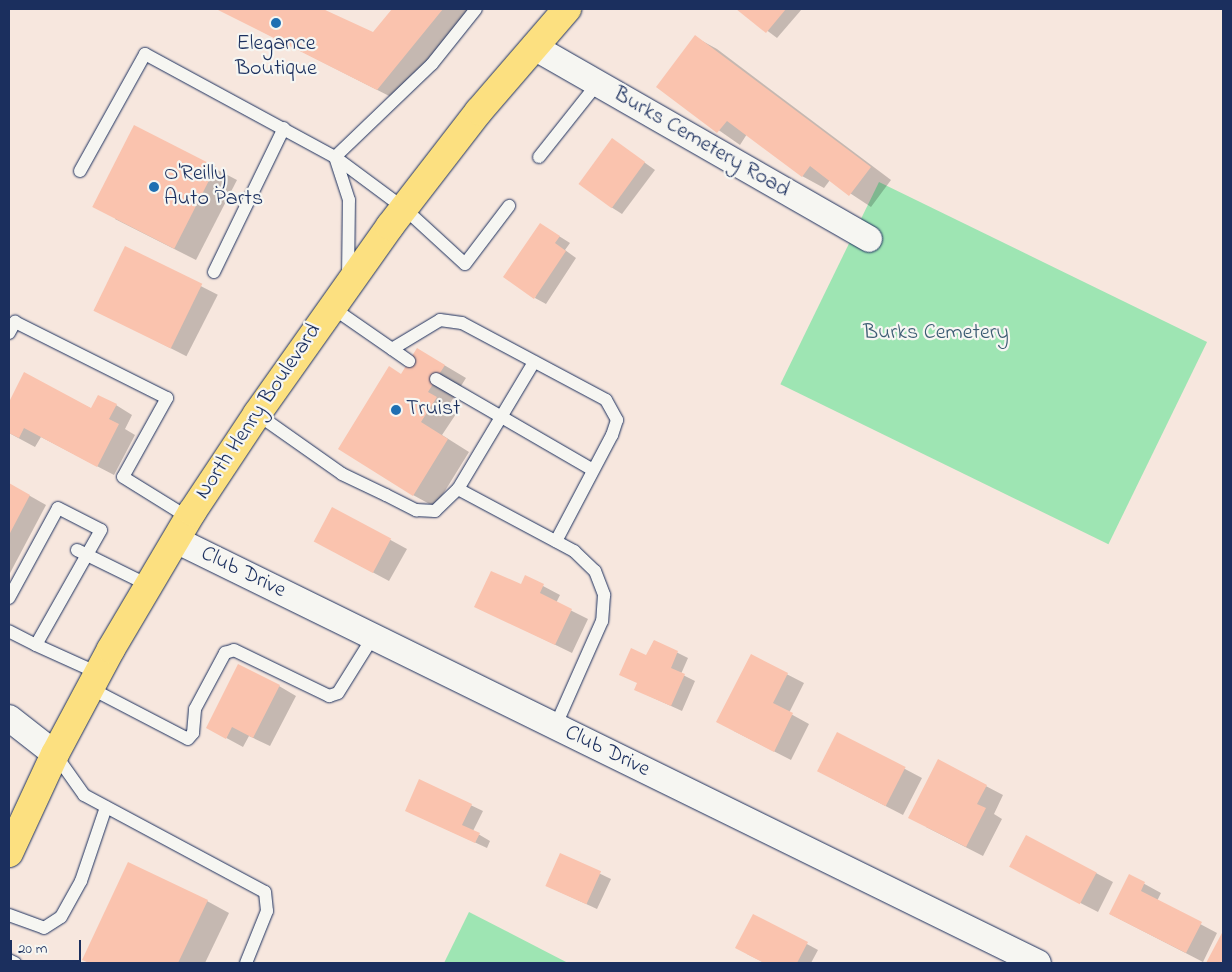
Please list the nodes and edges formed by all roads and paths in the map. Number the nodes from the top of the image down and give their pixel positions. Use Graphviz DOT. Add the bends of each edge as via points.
graph roads {
  1 [pos="476,9"];
  2 [pos="567,9"];
  3 [pos="534,47"];
  4 [pos="596,84"];
  5 [pos="284,128"];
  6 [pos="335,157"];
  7 [pos="539,157"];
  8 [pos="80,171"];
  9 [pos="509,206"];
  10 [pos="405,209"];
  11 [pos="869,239"];
  12 [pos="214,272"];
  13 [pos="348,283"];
  14 [pos="330,306"];
  15 [pos="9,333"];
  16 [pos="392,348"];
  17 [pos="409,361"];
  18 [pos="534,362"];
  19 [pos="436,379"];
  20 [pos="257,414"];
  21 [pos="500,416"];
  22 [pos="593,470"];
  23 [pos="458,489"];
  24 [pos="182,529"];
  25 [pos="556,541"];
  26 [pos="82,553"];
  27 [pos="148,586"];
  28 [pos="9,598"];
  29 [pos="9,631"];
  30 [pos="373,637"];
  31 [pos="36,645"];
  32 [pos="94,680"];
  33 [pos="9,718"];
  34 [pos="556,727"];
  35 [pos="55,754"];
  36 [pos="106,807"];
  37 [pos="9,854"];
  38 [pos="9,916"];
  39 [pos="9,960"];
  40 [pos="15,963"];
  41 [pos="246,963"];
  42 [pos="1038,963"];
  1 -- 6 [label="lane" via="432,64"];
  2 -- 3 [label="highway, North Henry Boulevard"];
  3 -- 4 [label="street, Burks Cemetery Road"];
  3 -- 10 [label="highway, North Henry Boulevard" via="479,111"];
  4 -- 7 [label="lane"];
  4 -- 11 [label="street, Burks Cemetery Road"];
  5 -- 6 [label="lane"];
  5 -- 8 [label="lane" via="144,54"];
  5 -- 12 [label="lane"];
  6 -- 10 [label="lane"];
  6 -- 13 [label="lane" via="349,200"];
  9 -- 10 [label="lane" via="465,264"];
  10 -- 13 [label="highway, North Henry Boulevard"];
  13 -- 14 [label="highway, North Henry Boulevard"];
  14 -- 16 [label="lane"];
  14 -- 20 [label="highway, North Henry Boulevard"];
  15 -- 24 [label="lane" via="15,322 167,398 123,477"];
  16 -- 17 [label="lane"];
  16 -- 18 [label="lane" via="440,320 462,323"];
  18 -- 21 [label="lane"];
  18 -- 22 [label="lane" via="606,400 612,408 617,420"];
  19 -- 21 [label="lane"];
  20 -- 23 [label="lane" via="342,474 416,510 434,511"];
  20 -- 24 [label="highway, North Henry Boulevard"];
  21 -- 22 [label="lane"];
  21 -- 23 [label="lane"];
  22 -- 25 [label="lane"];
  23 -- 25 [label="lane"];
  24 -- 27 [label="highway, North Henry Boulevard"];
  24 -- 30 [label="street, Club Drive"];
  25 -- 34 [label="lane" via="574,551 595,572 604,595 602,621 595,643"];
  26 -- 27 [label="lane"];
  26 -- 28 [label="lane" via="101,530 58,508 50,537"];
  26 -- 31 [label="lane"];
  27 -- 32 [label="highway, North Henry Boulevard"];
  29 -- 31 [label="lane"];
  30 -- 32 [label="lane" via="338,693 329,696 234,650 225,653 194,709 193,733 188,739"];
  30 -- 34 [label="street, Club Drive"];
  31 -- 32 [label="lane"];
  32 -- 35 [label="highway, North Henry Boulevard"];
  33 -- 35 [label="street"];
  34 -- 42 [label="street, Club Drive"];
  35 -- 36 [label="lane" via="84,795"];
  35 -- 37 [label="highway, North Henry Boulevard"];
  36 -- 38 [label="lane" via="82,881 61,917 44,928"];
  36 -- 41 [label="lane" via="265,892 267,911"];
  39 -- 40 [label="lane"];
}
